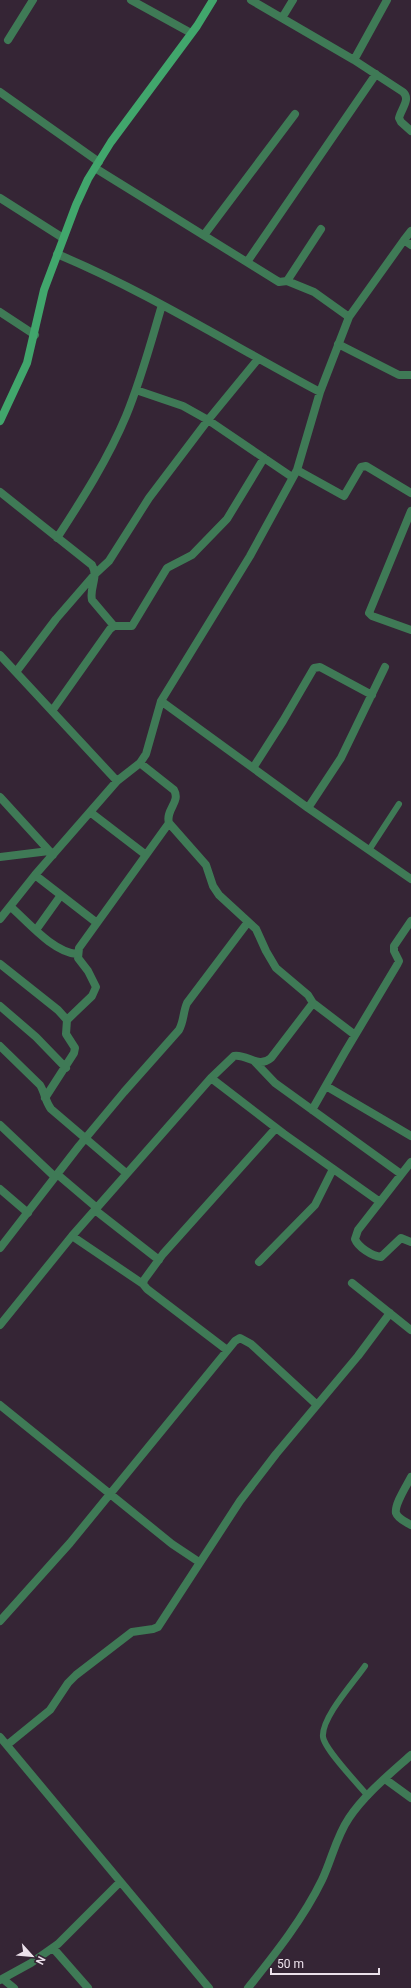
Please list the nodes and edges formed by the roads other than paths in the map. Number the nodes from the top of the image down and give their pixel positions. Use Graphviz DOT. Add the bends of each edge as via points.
graph roads {
  1 [pos="33,0"];
  2 [pos="131,0"];
  3 [pos="213,0"];
  4 [pos="251,0"];
  5 [pos="293,0"];
  6 [pos="387,0"];
  7 [pos="282,18"];
  8 [pos="191,33"];
  9 [pos="8,40"];
  10 [pos="354,60"];
  11 [pos="376,74"];
  12 [pos="0,92"];
  13 [pos="295,114"];
  14 [pos="411,130"];
  15 [pos="97,165"];
  16 [pos="0,198"];
  17 [pos="321,229"];
  18 [pos="411,231"];
  19 [pos="204,235"];
  20 [pos="63,238"];
  21 [pos="408,242"];
  22 [pos="57,254"];
  23 [pos="247,262"];
  24 [pos="287,281"];
  25 [pos="162,305"];
  26 [pos="0,312"];
  27 [pos="349,317"];
  28 [pos="35,335"];
  29 [pos="338,344"];
  30 [pos="258,359"];
  31 [pos="411,375"];
  32 [pos="136,390"];
  33 [pos="320,392"];
  34 [pos="1,416"];
  35 [pos="208,420"];
  36 [pos="264,458"];
  37 [pos="295,474"];
  38 [pos="0,492"];
  39 [pos="411,493"];
  40 [pos="411,511"];
  41 [pos="58,538"];
  42 [pos="95,574"];
  43 [pos="114,626"];
  44 [pos="411,630"];
  45 [pos="0,655"];
  46 [pos="385,667"];
  47 [pos="16,672"];
  48 [pos="372,695"];
  49 [pos="161,701"];
  50 [pos="52,711"];
  51 [pos="140,763"];
  52 [pos="253,768"];
  53 [pos="117,781"];
  54 [pos="0,797"];
  55 [pos="399,804"];
  56 [pos="308,808"];
  57 [pos="90,812"];
  58 [pos="169,823"];
  59 [pos="369,850"];
  60 [pos="51,853"];
  61 [pos="146,855"];
  62 [pos="0,857"];
  63 [pos="35,875"];
  64 [pos="411,879"];
  65 [pos="61,895"];
  66 [pos="11,907"];
  67 [pos="0,919"];
  68 [pos="411,921"];
  69 [pos="248,922"];
  70 [pos="97,923"];
  71 [pos="36,930"];
  72 [pos="77,954"];
  73 [pos="0,964"];
  74 [pos="313,1004"];
  75 [pos="0,1006"];
  76 [pos="67,1020"];
  77 [pos="355,1035"];
  78 [pos="0,1046"];
  79 [pos="255,1062"];
  80 [pos="66,1068"];
  81 [pos="211,1078"];
  82 [pos="326,1086"];
  83 [pos="46,1098"];
  84 [pos="312,1110"];
  85 [pos="0,1125"];
  86 [pos="276,1128"];
  87 [pos="411,1136"];
  88 [pos="85,1139"];
  89 [pos="411,1162"];
  90 [pos="333,1169"];
  91 [pos="126,1174"];
  92 [pos="400,1174"];
  93 [pos="56,1176"];
  94 [pos="0,1189"];
  95 [pos="380,1202"];
  96 [pos="96,1209"];
  97 [pos="28,1213"];
  98 [pos="72,1236"];
  99 [pos="411,1242"];
  100 [pos="0,1248"];
  101 [pos="159,1260"];
  102 [pos="259,1262"];
  103 [pos="352,1283"];
  104 [pos="143,1284"];
  105 [pos="390,1313"];
  106 [pos="0,1325"];
  107 [pos="411,1330"];
  108 [pos="227,1350"];
  109 [pos="316,1404"];
  110 [pos="0,1405"];
  111 [pos="411,1477"];
  112 [pos="110,1493"];
  113 [pos="411,1525"];
  114 [pos="199,1562"];
  115 [pos="0,1621"];
  116 [pos="365,1666"];
  117 [pos="0,1737"];
  118 [pos="7,1745"];
  119 [pos="411,1755"];
  120 [pos="385,1779"];
  121 [pos="368,1796"];
  122 [pos="411,1798"];
  123 [pos="120,1882"];
  124 [pos="53,1948"];
  125 [pos="1,1979"];
  126 [pos="14,1988"];
  127 [pos="88,1988"];
  128 [pos="209,1988"];
  129 [pos="248,1988"];
  1 -- 9 [label="street"];
  2 -- 8 [label="street"];
  3 -- 8 [label="street"];
  4 -- 7 [label="street"];
  5 -- 7 [label="street"];
  6 -- 10 [label="street"];
  7 -- 10 [label="street"];
  8 -- 15 [label="street"];
  10 -- 11 [label="street"];
  11 -- 14 [label="street" via="406,95 407,99 399,118"];
  11 -- 23 [label="street"];
  12 -- 15 [label="street"];
  13 -- 19 [label="street"];
  15 -- 19 [label="street"];
  15 -- 20 [label="street" via="76,205"];
  16 -- 20 [label="street"];
  17 -- 24 [label="street"];
  18 -- 21 [label="street"];
  19 -- 23 [label="street"];
  20 -- 22 [label="street"];
  21 -- 27 [label="street"];
  22 -- 25 [label="street"];
  22 -- 28 [label="street" via="44,290"];
  23 -- 24 [label="street" via="279,282"];
  24 -- 27 [label="street" via="314,292"];
  25 -- 30 [label="street"];
  25 -- 32 [label="street"];
  26 -- 28 [label="street"];
  27 -- 29 [label="street"];
  28 -- 34 [label="street" via="28,363"];
  29 -- 31 [label="street" via="399,375"];
  29 -- 33 [label="street"];
  30 -- 33 [label="street"];
  30 -- 35 [label="street"];
  32 -- 35 [label="street" via="183,406"];
  32 -- 41 [label="street" via="118,435"];
  33 -- 37 [label="street"];
  35 -- 36 [label="street"];
  35 -- 42 [label="street" via="149,498 109,561"];
  36 -- 37 [label="street"];
  36 -- 43 [label="street" via="227,519 192,555 167,568 134,623 129,627"];
  37 -- 39 [label="street" via="344,496 361,468 366,466"];
  37 -- 49 [label="street" via="250,556"];
  38 -- 41 [label="street"];
  40 -- 44 [label="street" via="369,612 372,616"];
  41 -- 42 [label="street" via="92,565"];
  42 -- 43 [label="street" via="92,600"];
  42 -- 47 [label="street"];
  43 -- 50 [label="street"];
  45 -- 47 [label="street"];
  46 -- 48 [label="street"];
  47 -- 50 [label="street"];
  48 -- 52 [label="street" via="320,667 314,668"];
  48 -- 56 [label="street" via="341,758"];
  49 -- 51 [label="street" via="146,754"];
  49 -- 52 [label="street"];
  50 -- 53 [label="street"];
  51 -- 53 [label="street"];
  51 -- 58 [label="street" via="176,794 168,814"];
  52 -- 56 [label="street"];
  53 -- 57 [label="street"];
  54 -- 60 [label="street"];
  55 -- 59 [label="lane"];
  56 -- 59 [label="street"];
  57 -- 60 [label="street"];
  57 -- 61 [label="street"];
  58 -- 61 [label="street"];
  58 -- 69 [label="street" via="206,866 219,895"];
  59 -- 64 [label="street"];
  60 -- 62 [label="street"];
  60 -- 63 [label="street"];
  61 -- 70 [label="street"];
  63 -- 65 [label="street"];
  63 -- 66 [label="street"];
  65 -- 70 [label="street"];
  65 -- 71 [label="street"];
  66 -- 67 [label="street"];
  66 -- 71 [label="street"];
  68 -- 77 [label="street" via="394,946 399,961"];
  69 -- 74 [label="street" via="260,934 273,964 308,995"];
  69 -- 88 [label="street" via="187,1003 179,1030"];
  70 -- 72 [label="street"];
  71 -- 72 [label="street" via="58,949"];
  72 -- 76 [label="street" via="96,987 92,996"];
  73 -- 76 [label="street"];
  74 -- 77 [label="street"];
  74 -- 79 [label="street" via="272,1058 267,1062"];
  75 -- 80 [label="street"];
  76 -- 80 [label="street" via="66,1034 75,1048"];
  77 -- 82 [label="street"];
  78 -- 83 [label="street" via="40,1085"];
  79 -- 81 [label="street" via="234,1056"];
  79 -- 84 [label="street" via="275,1083"];
  80 -- 83 [label="street"];
  81 -- 86 [label="street"];
  81 -- 91 [label="street"];
  82 -- 84 [label="street"];
  82 -- 87 [label="street"];
  83 -- 88 [label="street" via="51,1109"];
  84 -- 92 [label="street"];
  85 -- 93 [label="street"];
  86 -- 90 [label="street"];
  86 -- 101 [label="street"];
  88 -- 91 [label="street"];
  88 -- 93 [label="street"];
  89 -- 92 [label="street"];
  90 -- 95 [label="street"];
  90 -- 102 [label="street" via="315,1205"];
  91 -- 96 [label="street"];
  92 -- 95 [label="street"];
  93 -- 96 [label="street"];
  93 -- 97 [label="street"];
  94 -- 97 [label="street"];
  95 -- 99 [label="street" via="356,1235 358,1245 381,1257 401,1238"];
  96 -- 98 [label="street"];
  96 -- 101 [label="street"];
  97 -- 100 [label="street"];
  98 -- 104 [label="street"];
  98 -- 106 [label="street"];
  101 -- 104 [label="street"];
  103 -- 105 [label="street"];
  104 -- 108 [label="street"];
  105 -- 107 [label="street"];
  105 -- 109 [label="street" via="348,1368"];
  108 -- 109 [label="street" via="235,1341 244,1339"];
  108 -- 112 [label="street"];
  109 -- 114 [label="street" via="255,1480"];
  110 -- 112 [label="street"];
  111 -- 113 [label="street" via="396,1505 396,1512 399,1518"];
  112 -- 114 [label="street" via="172,1544"];
  112 -- 115 [label="street" via="70,1543"];
  114 -- 118 [label="street" via="158,1627 153,1630 132,1632 76,1675 50,1710"];
  116 -- 121 [label="lane" via="328,1718 323,1738 328,1748"];
  117 -- 118 [label="street"];
  118 -- 123 [label="street"];
  119 -- 120 [label="street"];
  120 -- 121 [label="street"];
  120 -- 122 [label="street"];
  121 -- 129 [label="street" via="358,1805 341,1831 322,1879 305,1912"];
  123 -- 124 [label="street"];
  123 -- 128 [label="street"];
  124 -- 125 [label="street"];
  124 -- 127 [label="street"];
  125 -- 126 [label="street"];
}
